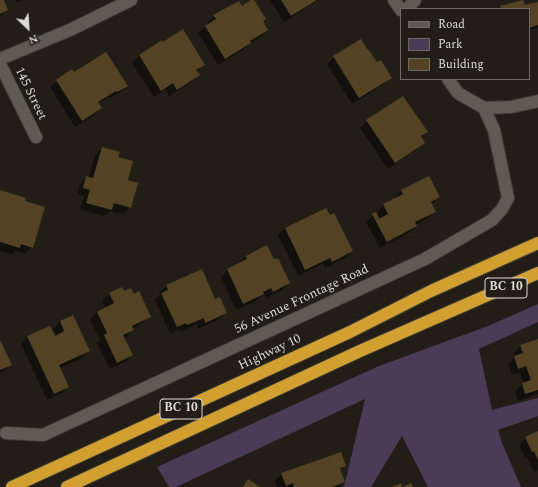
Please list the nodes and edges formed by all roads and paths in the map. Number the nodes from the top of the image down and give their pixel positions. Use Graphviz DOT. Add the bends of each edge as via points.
graph roads {
  1 [pos="131,0"];
  2 [pos="394,0"];
  3 [pos="415,0"];
  4 [pos="408,8"];
  5 [pos="400,9"];
  6 [pos="0,60"];
  7 [pos="0,64"];
  8 [pos="449,80"];
  9 [pos="538,101"];
  10 [pos="484,108"];
  11 [pos="36,137"];
  12 [pos="538,243"];
  13 [pos="538,273"];
  14 [pos="6,433"];
  15 [pos="12,487"];
  16 [pos="67,487"];
  1 -- 6 [label="street"];
  2 -- 5 [label="street"];
  3 -- 4 [label="street"];
  7 -- 11 [label="street, 145 Street"];
  8 -- 10 [label="street" via="458,93"];
  9 -- 10 [label="street" via="510,107"];
  10 -- 14 [label="street, 56 Avenue Frontage Road" via="494,130 508,198 492,220 425,259 43,435"];
  12 -- 15 [label="highway, Highway 10 / BC 10"];
  13 -- 16 [label="highway, BC 10" via="360,351"];
}
